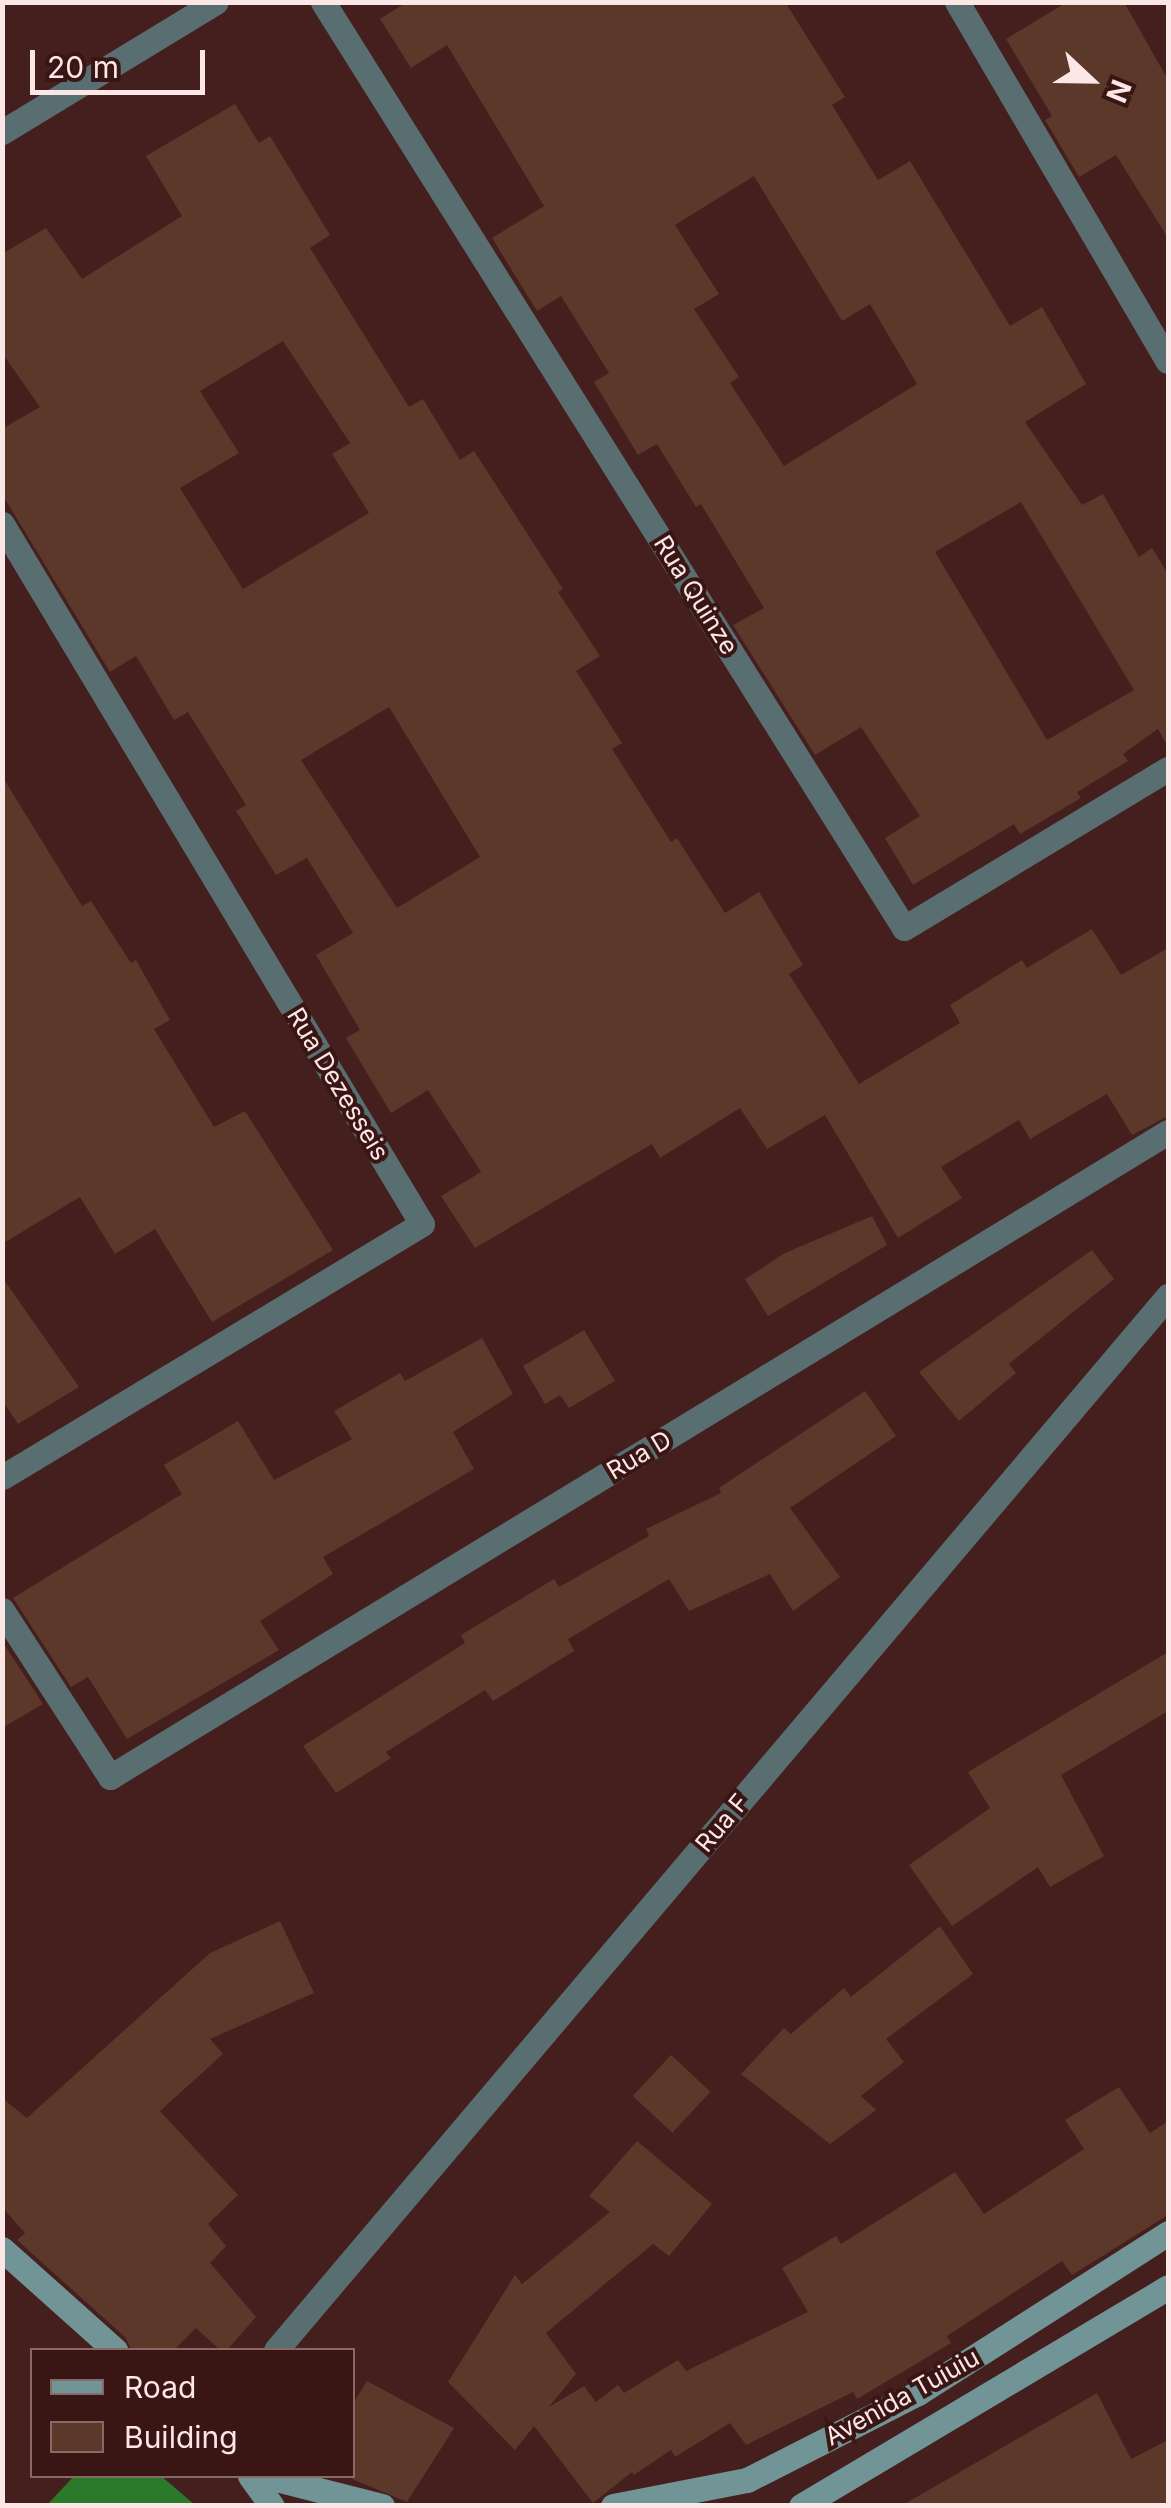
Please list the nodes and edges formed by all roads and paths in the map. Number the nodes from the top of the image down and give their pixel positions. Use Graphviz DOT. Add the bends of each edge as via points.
graph roads {
  1 [pos="216,2"];
  2 [pos="322,2"];
  3 [pos="958,2"];
  4 [pos="2,132"];
  5 [pos="1168,361"];
  6 [pos="2,524"];
  7 [pos="1168,769"];
  8 [pos="1168,1132"];
  9 [pos="1168,1296"];
  10 [pos="2,1477"];
  11 [pos="2,1610"];
  12 [pos="1168,2233"];
  13 [pos="2,2249"];
  14 [pos="1168,2287"];
  15 [pos="113,2348"];
  16 [pos="278,2348"];
  17 [pos="251,2478"];
  18 [pos="272,2478"];
  19 [pos="272,2506"];
  20 [pos="382,2506"];
  21 [pos="613,2506"];
  22 [pos="800,2506"];
  1 -- 4 [label="street"];
  2 -- 7 [label="street, Rua Quinze" via="904,928"];
  3 -- 5 [label="street"];
  6 -- 10 [label="street, Rua Dezesseis" via="422,1224"];
  8 -- 11 [label="street, Rua D" via="110,1777"];
  9 -- 16 [label="street, Rua F"];
  12 -- 21 [label="main road, Avenida Tuiuiu" via="918,2393 747,2480"];
  13 -- 15 [label="main road"];
  14 -- 22 [label="main road, Avenida Tuiuiu"];
  17 -- 19 [label="main road"];
  18 -- 20 [label="main road"];
}
